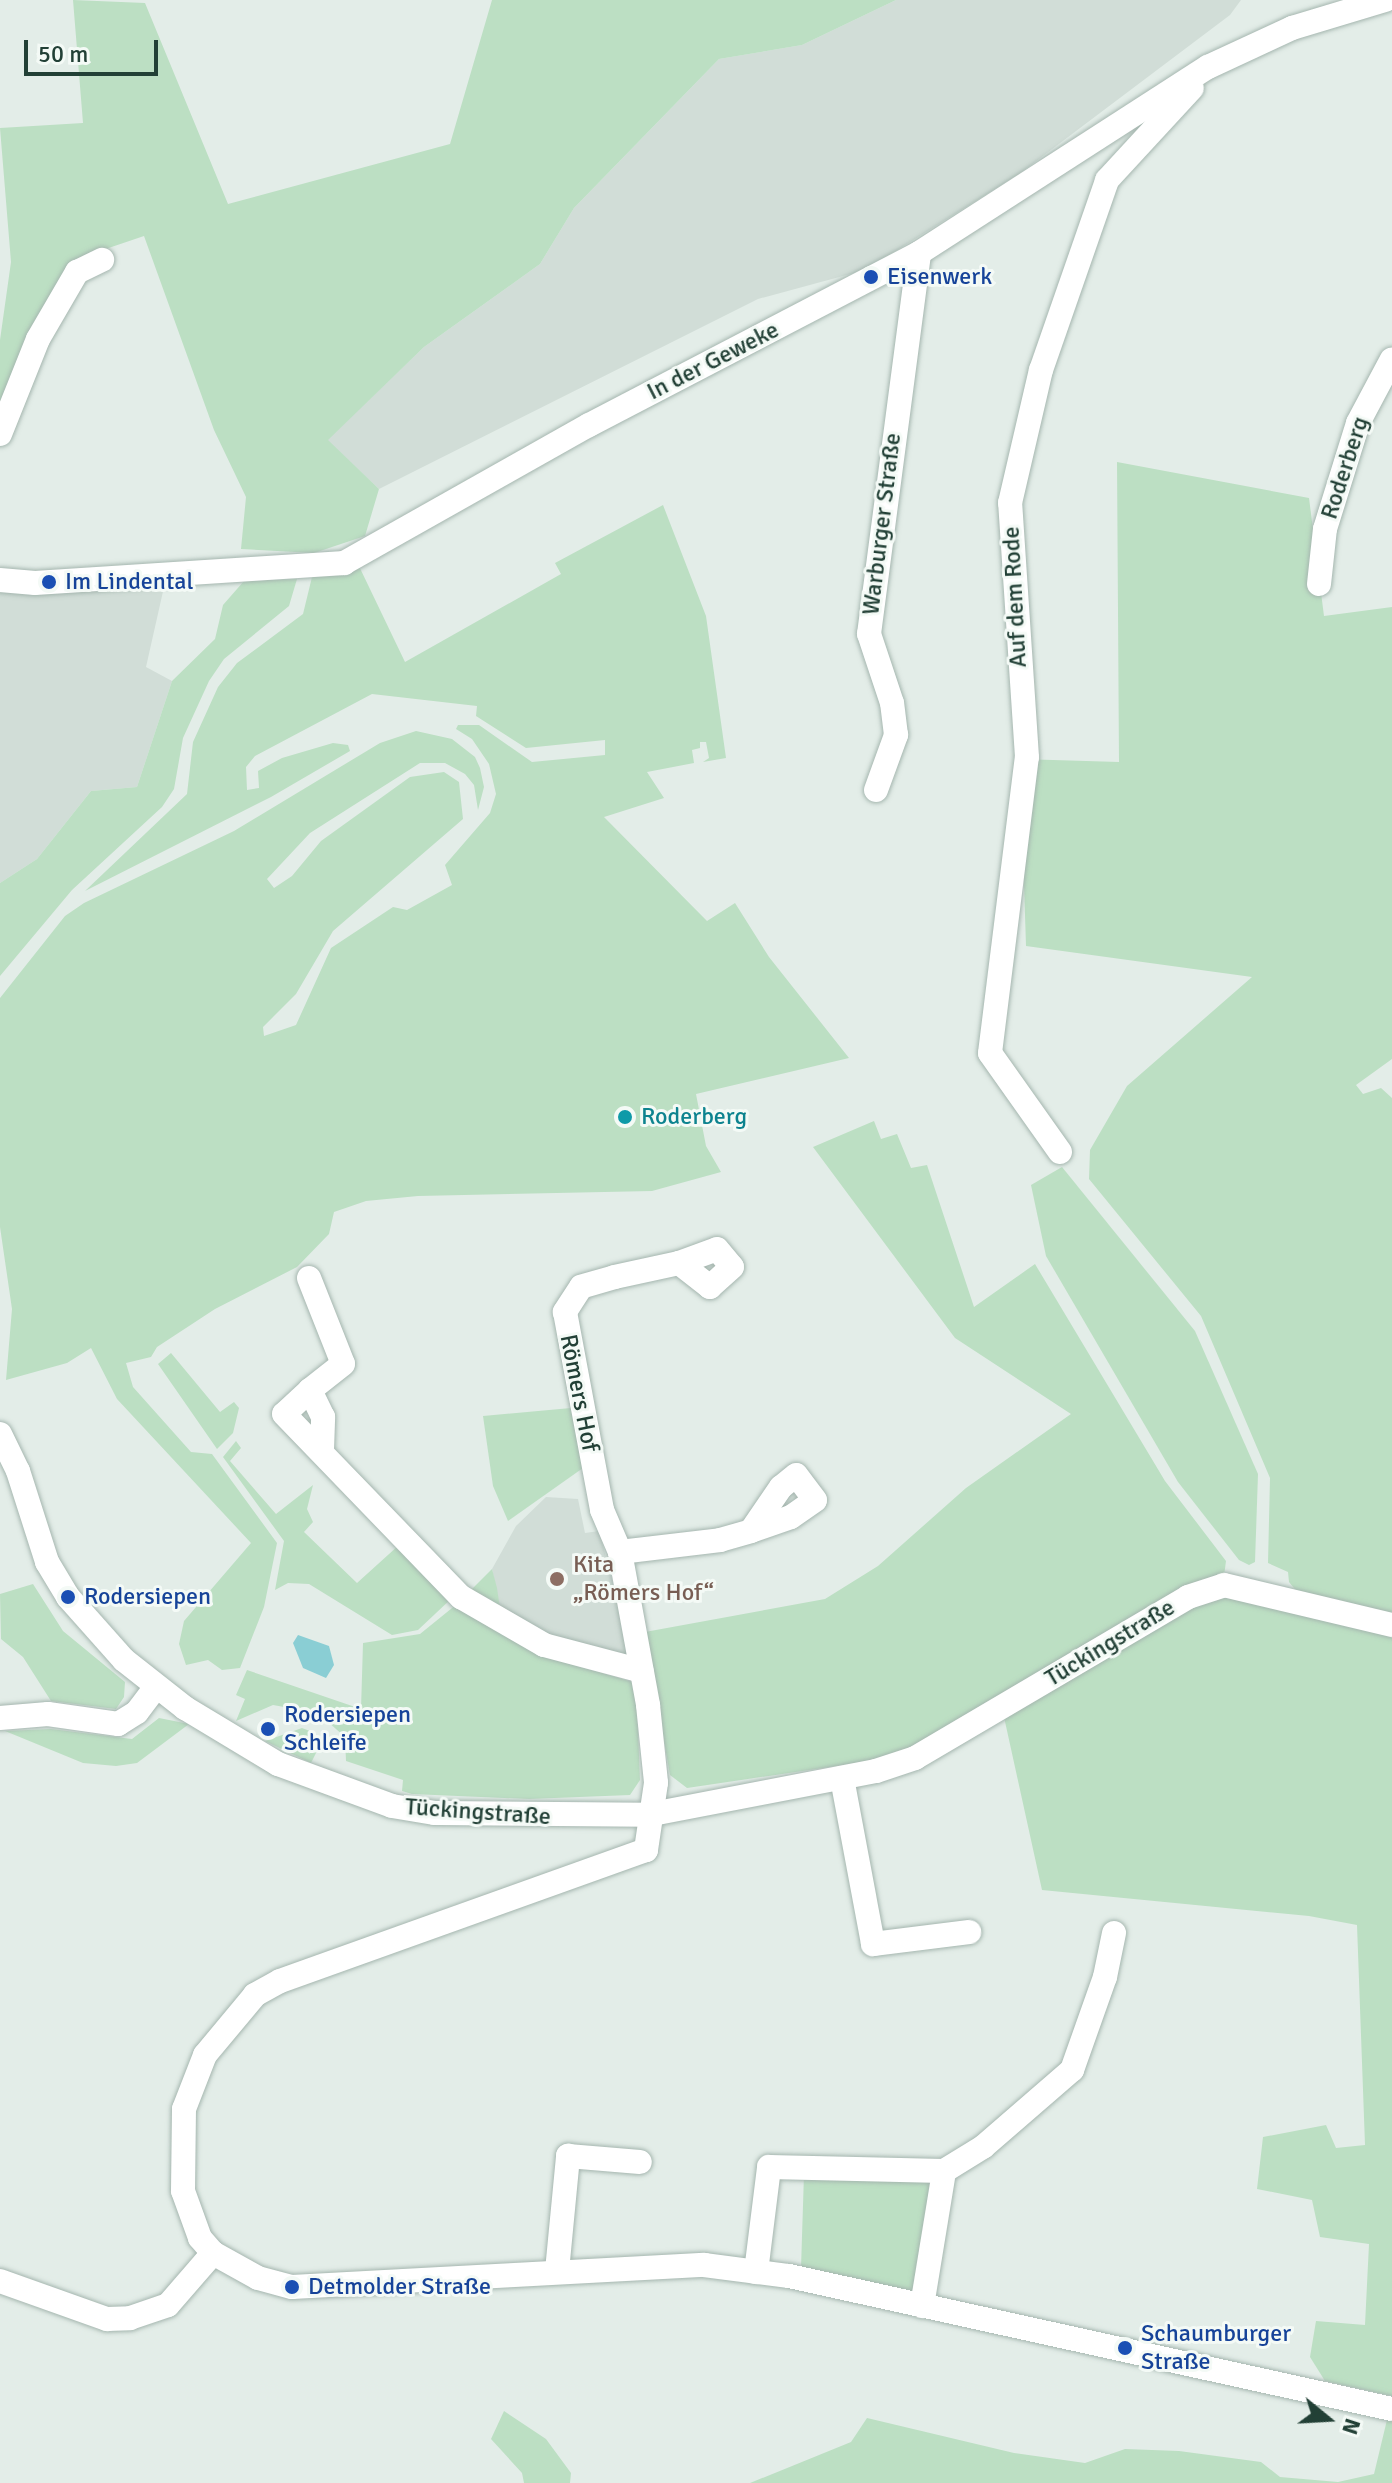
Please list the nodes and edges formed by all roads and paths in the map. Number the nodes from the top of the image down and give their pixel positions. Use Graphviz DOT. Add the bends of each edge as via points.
graph roads {
  1 [pos="1385,0"];
  2 [pos="1204,70"];
  3 [pos="919,253"];
  4 [pos="102,260"];
  5 [pos="1392,359"];
  6 [pos="0,434"];
  7 [pos="0,580"];
  8 [pos="1319,584"];
  9 [pos="876,790"];
  10 [pos="1060,1152"];
  11 [pos="679,1263"];
  12 [pos="309,1278"];
  13 [pos="310,1390"];
  14 [pos="0,1434"];
  15 [pos="322,1450"];
  16 [pos="751,1531"];
  17 [pos="620,1552"];
  18 [pos="1392,1625"];
  19 [pos="642,1671"];
  20 [pos="156,1687"];
  21 [pos="0,1718"];
  22 [pos="842,1778"];
  23 [pos="653,1814"];
  24 [pos="969,1932"];
  25 [pos="1114,1933"];
  26 [pos="640,2162"];
  27 [pos="944,2171"];
  28 [pos="213,2253"];
  29 [pos="557,2271"];
  30 [pos="756,2272"];
  31 [pos="0,2281"];
  32 [pos="922,2306"];
  33 [pos="1392,2409"];
  1 -- 2 [label="street, In der Geweke" via="1292,28"];
  2 -- 3 [label="street, In der Geweke"];
  2 -- 10 [label="street, Auf dem Rode" via="1107,180 1041,370 1010,503 1027,757 990,1053"];
  3 -- 7 [label="street, In der Geweke" via="606,415 344,563 35,583"];
  3 -- 9 [label="street, Warburger Straße" via="869,634 892,703 896,735"];
  4 -- 6 [label="street" via="77,272 38,339"];
  5 -- 8 [label="street, Roderberg" via="1358,423 1325,529"];
  11 -- 17 [label="street, Römers Hof" via="581,1287 565,1312 602,1510"];
  12 -- 13 [label="street" via="343,1364"];
  13 -- 15 [label="street" via="323,1417"];
  13 -- 15 [label="street" via="284,1414"];
  14 -- 20 [label="street, Tückingstraße" via="18,1471 47,1562 68,1597 124,1660"];
  15 -- 19 [label="street" via="470,1603 544,1645"];
  16 -- 17 [label="street"];
  17 -- 19 [label="street, Römers Hof"];
  18 -- 22 [label="street, Tückingstraße" via="1364,1622 1260,1591 1211,1588 1143,1622 915,1758"];
  19 -- 23 [label="street, Römers Hof" via="655,1777"];
  20 -- 21 [label="street" via="137,1712 118,1724 48,1714"];
  20 -- 23 [label="street, Tückingstraße" via="278,1764 392,1806 551,1817"];
  22 -- 23 [label="street, Tückingstraße"];
  22 -- 24 [label="street" via="873,1944"];
  23 -- 28 [label="street" via="646,1850 280,1981 238,2012 193,2080 181,2135 183,2191 200,2238"];
  25 -- 27 [label="street" via="1105,1977 1072,2070 983,2147"];
  26 -- 29 [label="street" via="568,2156"];
  27 -- 30 [label="street" via="769,2167"];
  27 -- 32 [label="street"];
  28 -- 29 [label="street" via="258,2278 292,2287"];
  28 -- 31 [label="street" via="168,2305 130,2318 107,2319"];
  29 -- 30 [label="street" via="704,2265"];
  30 -- 32 [label="street"];
  32 -- 33 [label="street"];
}
